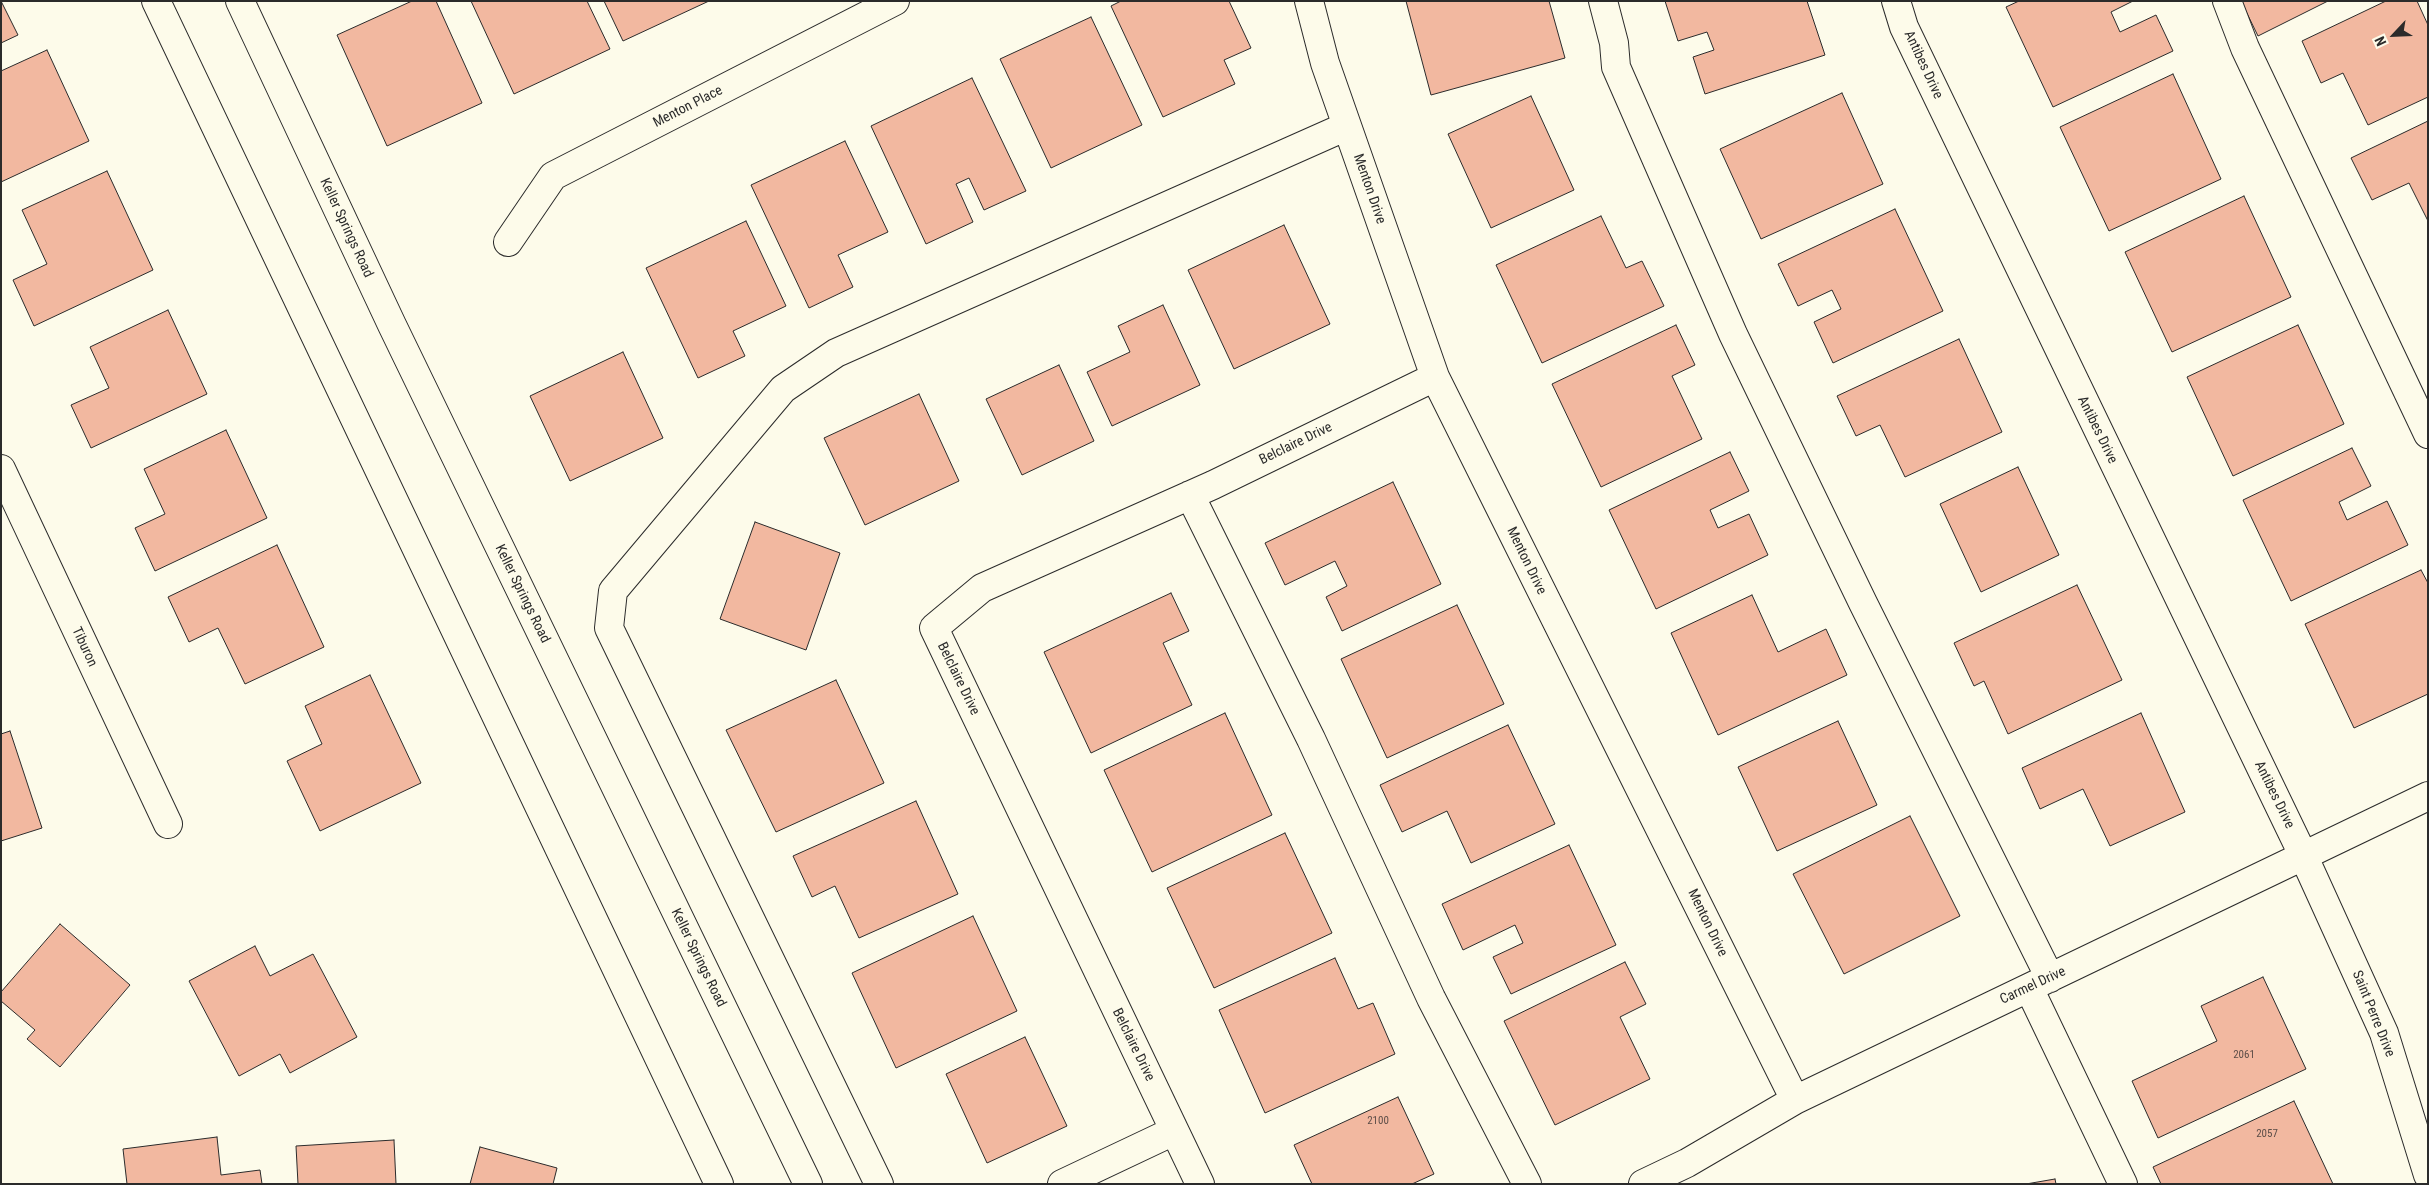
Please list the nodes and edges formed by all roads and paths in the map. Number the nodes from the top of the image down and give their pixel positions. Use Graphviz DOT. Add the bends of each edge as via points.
graph roads {
  1 [pos="156,1"];
  2 [pos="240,1"];
  3 [pos="895,1"];
  4 [pos="1309,1"];
  5 [pos="1603,1"];
  6 [pos="1896,1"];
  7 [pos="2227,1"];
  8 [pos="1346,126"];
  9 [pos="508,242"];
  10 [pos="1435,377"];
  11 [pos="2428,434"];
  12 [pos="1,470"];
  13 [pos="1190,495"];
  14 [pos="2428,796"];
  15 [pos="168,824"];
  16 [pos="2304,857"];
  17 [pos="2040,983"];
  18 [pos="1795,1100"];
  19 [pos="1174,1131"];
  20 [pos="1691,1174"];
  21 [pos="2428,1175"];
  22 [pos="718,1184"];
  23 [pos="808,1184"];
  24 [pos="879,1184"];
  25 [pos="1062,1184"];
  26 [pos="1200,1184"];
  27 [pos="1527,1184"];
  28 [pos="1643,1184"];
  29 [pos="2123,1184"];
  1 -- 22 [label="street"];
  2 -- 23 [label="street, Keller Springs Road" via="392,325"];
  3 -- 9 [label="street, Menton Place" via="553,176"];
  4 -- 8 [label="street, Menton Drive"];
  5 -- 17 [label="street" via="1614,43 1616,67 1732,334"];
  6 -- 16 [label="street, Antibes Drive" via="1904,27"];
  7 -- 11 [label="street" via="2245,48"];
  8 -- 10 [label="street, Menton Drive"];
  8 -- 24 [label="street" via="836,353 783,390 613,591 609,628"];
  10 -- 13 [label="street, Belclaire Drive"];
  10 -- 18 [label="street, Menton Drive"];
  12 -- 15 [label="street, Tiburon"];
  13 -- 19 [label="street, Belclaire Drive" via="982,588 934,628"];
  13 -- 27 [label="street" via="1311,738 1431,998"];
  14 -- 16 [label="street, Carmel Drive"];
  16 -- 17 [label="street, Carmel Drive"];
  16 -- 21 [label="street, Saint Perre Drive" via="2384,1033"];
  17 -- 18 [label="street, Carmel Drive"];
  17 -- 29 [label="street"];
  18 -- 20 [label="street, Carmel Drive"];
  19 -- 25 [label="street"];
  19 -- 26 [label="street, Belclaire Drive"];
  20 -- 28 [label="street, Carmel Drive"];
}
